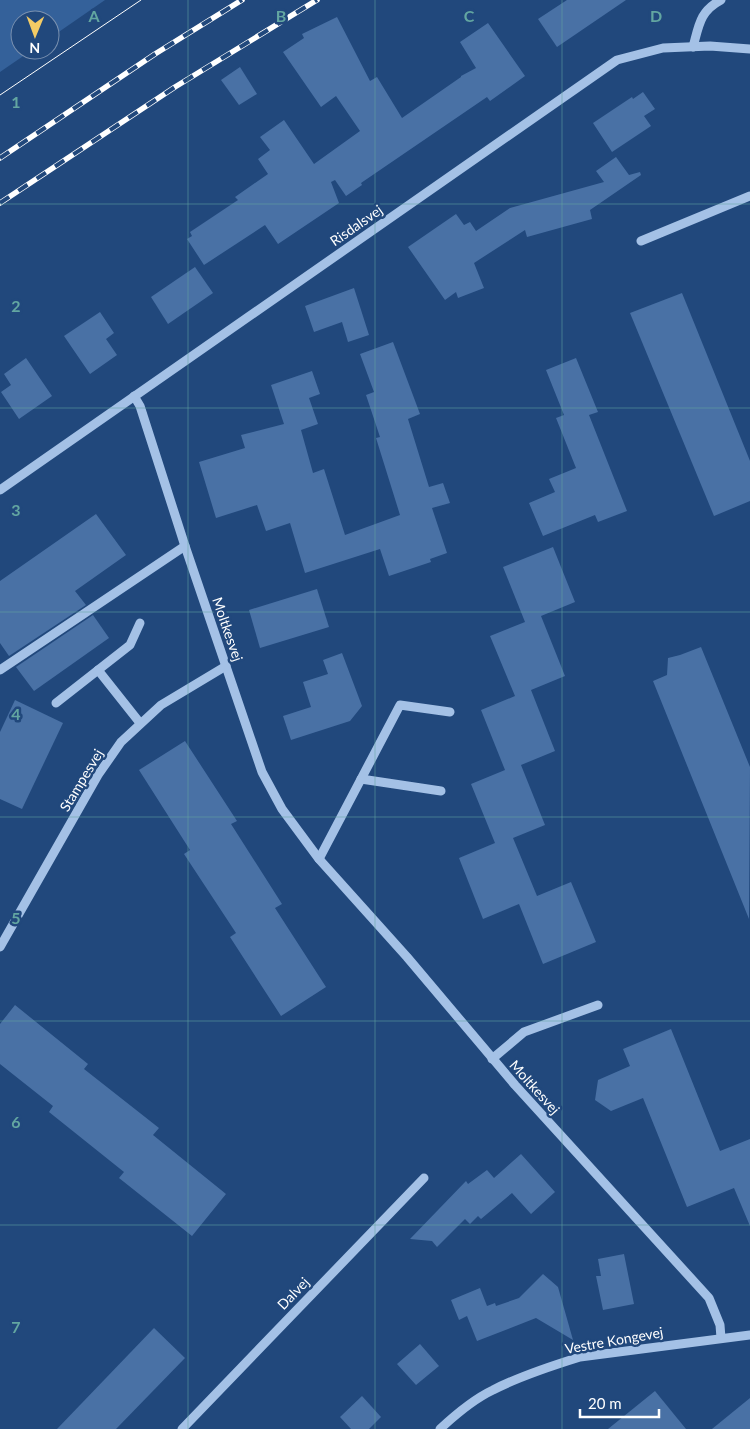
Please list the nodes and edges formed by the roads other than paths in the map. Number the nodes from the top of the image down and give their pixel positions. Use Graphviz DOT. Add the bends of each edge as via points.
graph roads {
  1 [pos="721,0"];
  2 [pos="692,47"];
  3 [pos="750,49"];
  4 [pos="750,196"];
  5 [pos="641,241"];
  6 [pos="134,396"];
  7 [pos="0,490"];
  8 [pos="185,546"];
  9 [pos="140,623"];
  10 [pos="226,666"];
  11 [pos="0,670"];
  12 [pos="98,670"];
  13 [pos="56,703"];
  14 [pos="450,712"];
  15 [pos="140,723"];
  16 [pos="361,779"];
  17 [pos="441,790"];
  18 [pos="319,859"];
  19 [pos="0,947"];
  20 [pos="598,1005"];
  21 [pos="492,1058"];
  22 [pos="424,1178"];
  23 [pos="750,1335"];
  24 [pos="721,1338"];
  25 [pos="182,1429"];
  26 [pos="440,1429"];
  1 -- 2 [label="street" via="711,5 701,18"];
  2 -- 3 [label="street, Risdalsvej"];
  2 -- 6 [label="street, Risdalsvej" via="663,48 617,60"];
  4 -- 5 [label="street"];
  6 -- 7 [label="street, Risdalsvej"];
  6 -- 8 [label="street, Moltkesvej"];
  8 -- 10 [label="street, Moltkesvej"];
  8 -- 11 [label="street"];
  9 -- 12 [label="street" via="130,645"];
  10 -- 15 [label="street, Stampesvej" via="161,705"];
  10 -- 18 [label="street, Moltkesvej" via="262,772 282,809"];
  12 -- 13 [label="street"];
  12 -- 15 [label="street"];
  14 -- 16 [label="street" via="400,705"];
  15 -- 19 [label="street, Stampesvej" via="121,742 98,775"];
  16 -- 17 [label="street"];
  16 -- 18 [label="street"];
  18 -- 21 [label="street, Moltkesvej"];
  20 -- 21 [label="street" via="524,1032"];
  21 -- 24 [label="street, Moltkesvej" via="709,1298 720,1325"];
  22 -- 25 [label="street, Dalvej"];
  23 -- 24 [label="street, Vestre Kongevej"];
  24 -- 26 [label="street, Vestre Kongevej" via="580,1357 552,1366 491,1390"];
}
